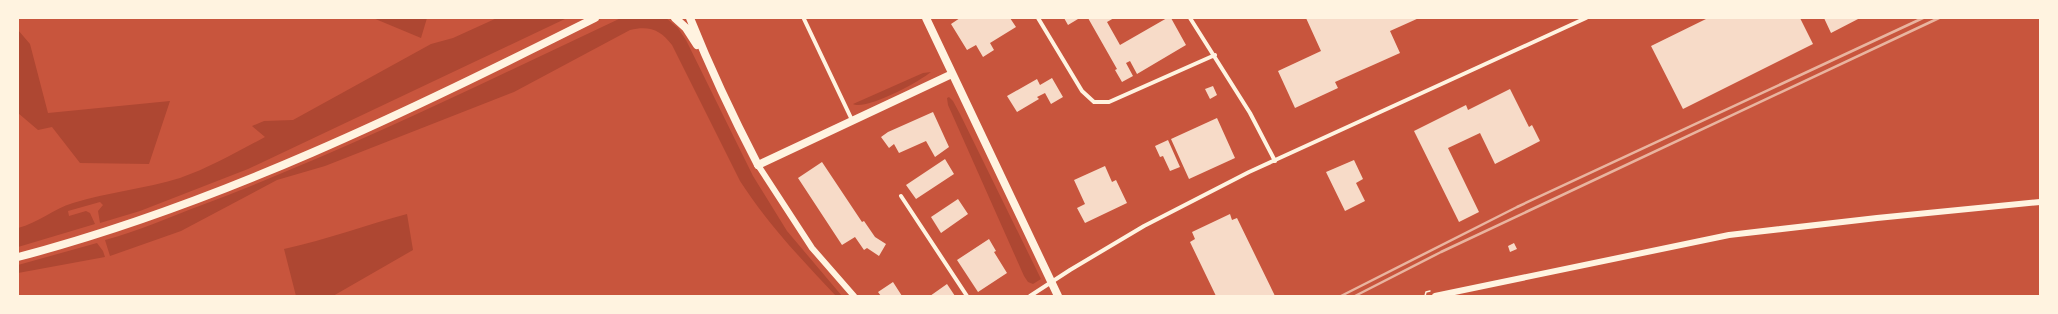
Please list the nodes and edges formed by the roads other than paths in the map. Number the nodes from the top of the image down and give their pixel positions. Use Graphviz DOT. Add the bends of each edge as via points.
graph roads {
  1 [pos="596,18"];
  2 [pos="676,18"];
  3 [pos="690,18"];
  4 [pos="926,18"];
  5 [pos="1038,18"];
  6 [pos="1190,18"];
  7 [pos="1586,18"];
  8 [pos="804,19"];
  9 [pos="1215,55"];
  10 [pos="706,59"];
  11 [pos="952,74"];
  12 [pos="852,120"];
  13 [pos="1275,161"];
  14 [pos="758,165"];
  15 [pos="901,196"];
  16 [pos="2040,202"];
  17 [pos="18,257"];
  18 [pos="854,296"];
  19 [pos="967,296"];
  20 [pos="1030,296"];
  21 [pos="1058,296"];
  22 [pos="1435,296"];
  1 -- 17 [label="main road" via="478,76 295,160 219,191 117,227"];
  2 -- 10 [label="main road" via="686,28"];
  3 -- 10 [label="main road"];
  4 -- 11 [label="main road"];
  5 -- 9 [label="street" via="1082,91 1094,102 1109,102"];
  6 -- 9 [label="street"];
  7 -- 13 [label="street"];
  8 -- 12 [label="street"];
  9 -- 13 [label="street"];
  10 -- 14 [label="main road"];
  11 -- 12 [label="main road"];
  11 -- 21 [label="main road"];
  12 -- 14 [label="main road"];
  13 -- 20 [label="street" via="1144,226"];
  14 -- 18 [label="street" via="812,248"];
  15 -- 19 [label="street"];
  16 -- 22 [label="street" via="1729,235"];
}
